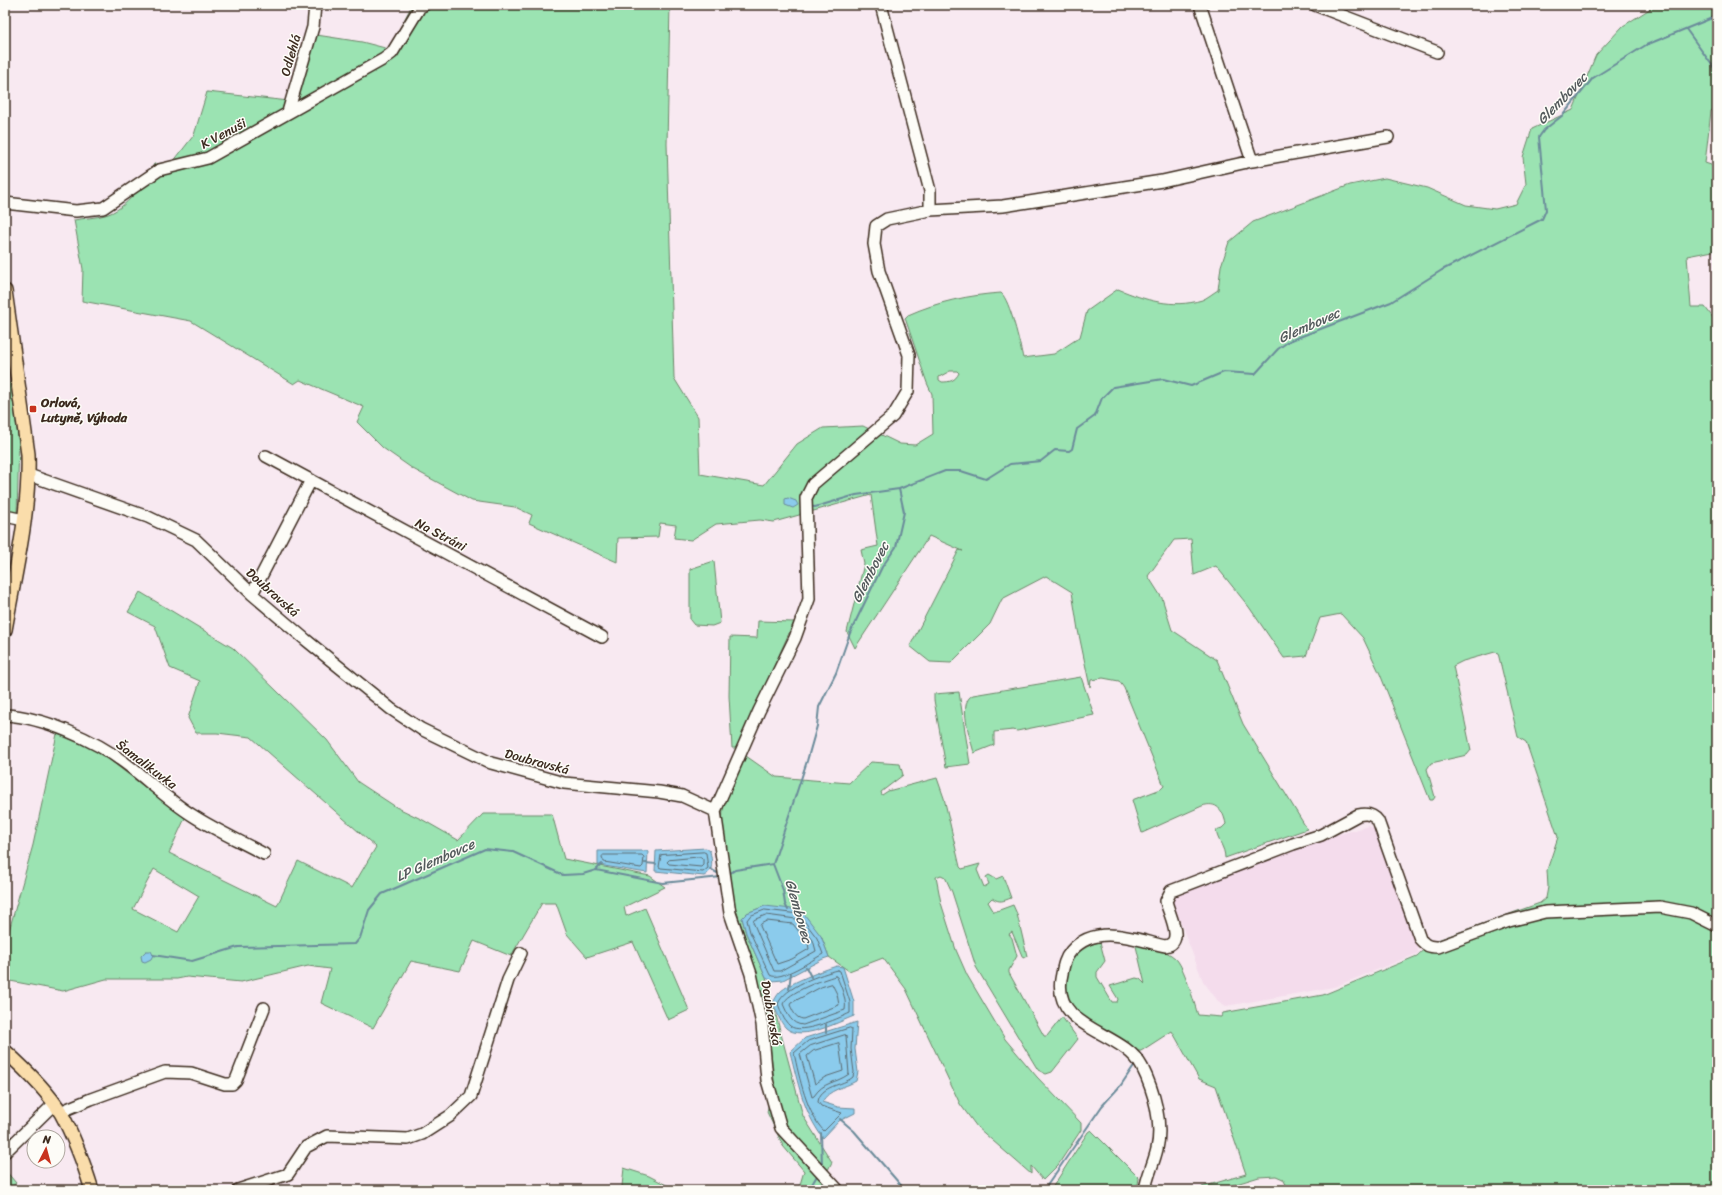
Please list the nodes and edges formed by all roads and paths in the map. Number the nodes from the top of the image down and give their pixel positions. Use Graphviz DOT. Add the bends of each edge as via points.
graph roads {
  1 [pos="315,5"];
  2 [pos="881,5"];
  3 [pos="1200,5"];
  4 [pos="1315,5"];
  5 [pos="422,6"];
  6 [pos="1437,52"];
  7 [pos="288,112"];
  8 [pos="1388,137"];
  9 [pos="1252,161"];
  10 [pos="5,203"];
  11 [pos="930,210"];
  12 [pos="5,291"];
  13 [pos="266,456"];
  14 [pos="29,475"];
  15 [pos="311,480"];
  16 [pos="5,516"];
  17 [pos="24,520"];
  18 [pos="252,594"];
  19 [pos="5,630"];
  20 [pos="602,637"];
  21 [pos="5,715"];
  22 [pos="715,811"];
  23 [pos="264,854"];
  24 [pos="1717,926"];
  25 [pos="521,953"];
  26 [pos="264,1008"];
  27 [pos="5,1051"];
  28 [pos="57,1108"];
  29 [pos="5,1152"];
  30 [pos="92,1190"];
  31 [pos="238,1190"];
  32 [pos="838,1190"];
  33 [pos="1145,1190"];
  1 -- 7 [label="street, Odlehlá" via="313,27"];
  2 -- 11 [label="street" via="930,191"];
  3 -- 9 [label="street"];
  4 -- 6 [label="street"];
  5 -- 7 [label="street, K Venuši" via="392,53"];
  7 -- 10 [label="street, K Venuši" via="208,158 159,170 103,208 76,211"];
  8 -- 9 [label="street"];
  9 -- 11 [label="street" via="1162,181 1065,197 1003,206"];
  11 -- 22 [label="street" via="886,219 876,226 874,244 879,271 909,355 908,391 893,416 813,484 806,498 809,599 795,638 759,711"];
  12 -- 14 [label="main road"];
  13 -- 15 [label="street, Na Stráni"];
  14 -- 17 [label="main road"];
  14 -- 18 [label="street, Doubravská" via="148,517 196,540"];
  15 -- 18 [label="street"];
  15 -- 20 [label="street, Na Stráni"];
  16 -- 17 [label="street"];
  17 -- 19 [label="main road"];
  18 -- 22 [label="street, Doubravská" via="391,709 421,729 491,763 564,783 682,796"];
  21 -- 23 [label="street, Šamalikuvka" via="49,725 96,744 126,763 192,815"];
  22 -- 32 [label="street, Doubravská" via="730,913 751,974 762,1024 767,1080 781,1128"];
  24 -- 33 [label="street" via="1691,913 1660,907 1545,912 1526,916 1438,947 1425,946 1420,939 1378,822 1370,814 1358,815 1321,835 1171,891 1166,901 1176,934 1174,942 1165,946 1111,934 1084,940 1070,952 1064,962 1061,984 1061,996 1068,1010 1079,1021 1126,1050 1142,1066 1155,1104 1160,1133"];
  25 -- 31 [label="street" via="508,980 471,1096 450,1116 422,1134 408,1139 327,1136 306,1147 288,1174"];
  26 -- 28 [label="street" via="236,1080 232,1084 224,1084 191,1073 165,1072 91,1099"];
  27 -- 28 [label="main road" via="32,1077"];
  28 -- 29 [label="street"];
  28 -- 30 [label="main road" via="74,1141"];
}
